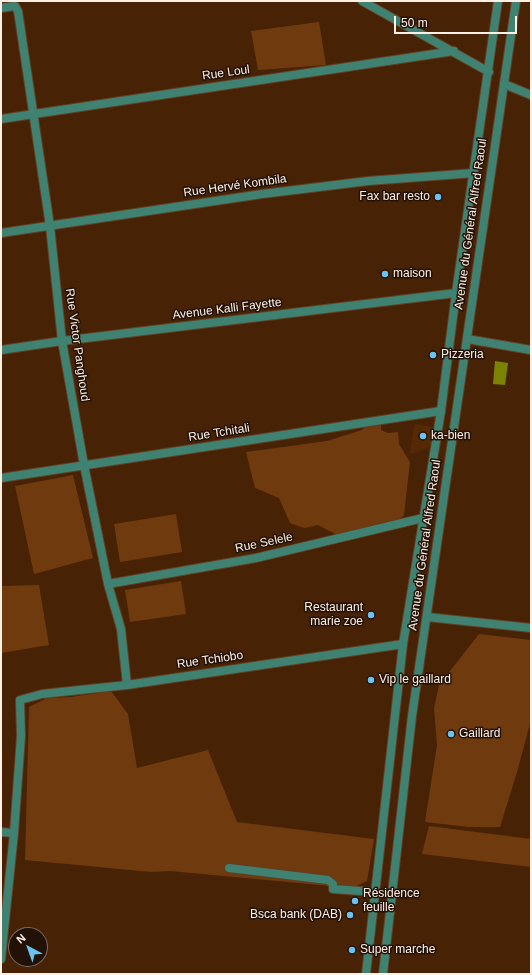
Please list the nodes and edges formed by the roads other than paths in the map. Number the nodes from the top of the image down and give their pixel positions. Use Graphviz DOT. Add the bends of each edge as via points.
graph roads {
  1 [pos="362,1"];
  2 [pos="498,1"];
  3 [pos="516,1"];
  4 [pos="1,8"];
  5 [pos="454,51"];
  6 [pos="489,72"];
  7 [pos="504,84"];
  8 [pos="531,95"];
  9 [pos="32,114"];
  10 [pos="1,119"];
  11 [pos="474,173"];
  12 [pos="50,226"];
  13 [pos="1,233"];
  14 [pos="456,293"];
  15 [pos="467,339"];
  16 [pos="62,341"];
  17 [pos="1,350"];
  18 [pos="531,350"];
  19 [pos="441,411"];
  20 [pos="84,465"];
  21 [pos="1,478"];
  22 [pos="423,518"];
  23 [pos="108,584"];
  24 [pos="427,616"];
  25 [pos="531,628"];
  26 [pos="403,644"];
  27 [pos="127,685"];
  28 [pos="1,832"];
  29 [pos="14,833"];
  30 [pos="229,868"];
  31 [pos="375,892"];
  32 [pos="1,959"];
  33 [pos="366,974"];
  34 [pos="383,974"];
  1 -- 5 [label="street"];
  2 -- 6 [label="street, Avenue du Général Alfred Raoul"];
  3 -- 7 [label="street, Avenue du Général Alfred Raoul"];
  4 -- 9 [label="street, Rue Victor Panghoud" via="15,6 18,11"];
  5 -- 6 [label="street"];
  5 -- 9 [label="street, Rue Loul"];
  6 -- 11 [label="street, Avenue du Général Alfred Raoul"];
  7 -- 8 [label="street"];
  7 -- 15 [label="street, Avenue du Général Alfred Raoul"];
  9 -- 10 [label="street, Rue Loul"];
  9 -- 12 [label="street, Rue Victor Panghoud"];
  11 -- 12 [label="street, Rue Hervé Kombila" via="368,181 262,194"];
  11 -- 14 [label="street, Avenue du Général Alfred Raoul"];
  12 -- 13 [label="street, Rue Hervé Kombila"];
  12 -- 16 [label="street, Rue Victor Panghoud"];
  14 -- 16 [label="street, Avenue Kalli Fayette"];
  14 -- 19 [label="street, Avenue du Général Alfred Raoul"];
  15 -- 18 [label="street"];
  15 -- 24 [label="street, Avenue du Général Alfred Raoul"];
  16 -- 17 [label="street, Avenue Kalli Fayette"];
  16 -- 20 [label="street, Rue Victor Panghoud"];
  19 -- 20 [label="street, Rue Tchitali"];
  19 -- 22 [label="street, Avenue du Général Alfred Raoul"];
  20 -- 21 [label="street, Rue Tchitali"];
  20 -- 23 [label="street, Rue Victor Panghoud"];
  22 -- 23 [label="street, Rue Selele" via="256,558"];
  22 -- 26 [label="street, Avenue du Général Alfred Raoul"];
  23 -- 27 [label="street, Rue Victor Panghoud" via="121,629"];
  24 -- 25 [label="street"];
  24 -- 34 [label="street, Avenue du Général Alfred Raoul" via="397,842"];
  26 -- 27 [label="street, Rue Tchiobo"];
  26 -- 31 [label="street, Avenue du Général Alfred Raoul"];
  27 -- 29 [label="street, Rue Tchiobo" via="42,694 20,700 21,736"];
  28 -- 29 [label="street"];
  29 -- 32 [label="street"];
  30 -- 31 [label="street" via="328,880 333,884 333,889"];
  31 -- 33 [label="street, Avenue du Général Alfred Raoul"];
}
